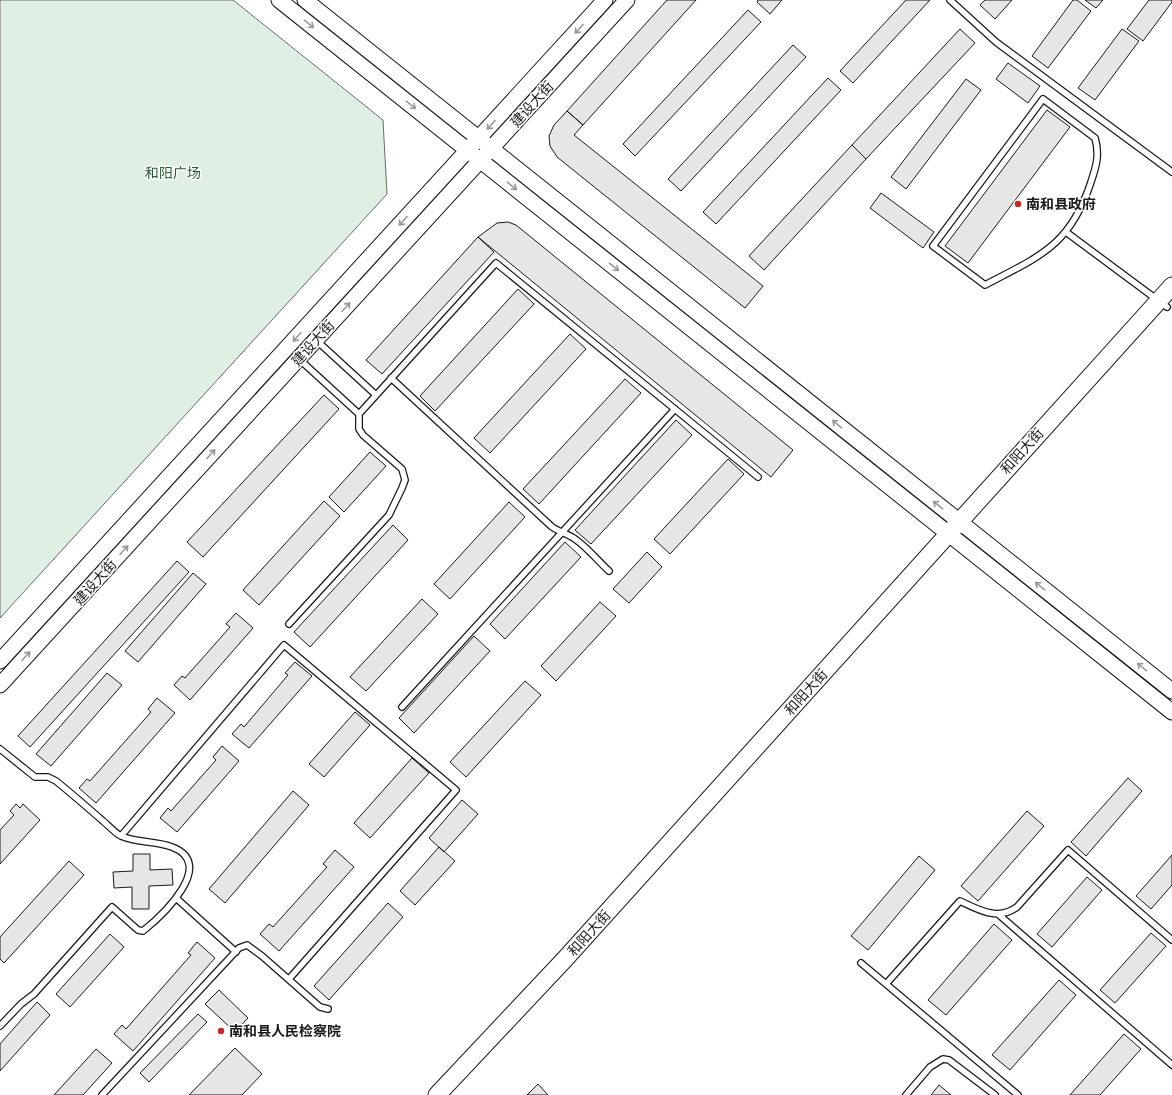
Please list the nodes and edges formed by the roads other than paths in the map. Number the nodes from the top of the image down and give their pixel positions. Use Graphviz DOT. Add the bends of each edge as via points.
graph roads {
  1 [pos="279,0"];
  2 [pos="305,0"];
  3 [pos="605,0"];
  4 [pos="627,0"];
  5 [pos="950,0"];
  6 [pos="478,138"];
  7 [pos="491,148"];
  8 [pos="467,150"];
  9 [pos="480,161"];
  10 [pos="1172,172"];
  11 [pos="1066,232"];
  12 [pos="1172,286"];
  13 [pos="1166,303"];
  14 [pos="316,340"];
  15 [pos="299,359"];
  16 [pos="391,378"];
  17 [pos="376,395"];
  18 [pos="675,410"];
  19 [pos="359,414"];
  20 [pos="758,477"];
  21 [pos="957,531"];
  22 [pos="562,533"];
  23 [pos="610,571"];
  24 [pos="290,624"];
  25 [pos="0,661"];
  26 [pos="0,685"];
  27 [pos="1172,691"];
  28 [pos="402,707"];
  29 [pos="1172,712"];
  30 [pos="0,749"];
  31 [pos="121,836"];
  32 [pos="176,898"];
  33 [pos="998,914"];
  34 [pos="1172,940"];
  35 [pos="236,952"];
  36 [pos="861,963"];
  37 [pos="289,979"];
  38 [pos="886,984"];
  39 [pos="328,1009"];
  40 [pos="0,1026"];
  41 [pos="1172,1065"];
  42 [pos="102,1095"];
  43 [pos="437,1095"];
  44 [pos="452,1095"];
  45 [pos="906,1095"];
  46 [pos="995,1095"];
  47 [pos="1018,1095"];
  1 -- 8 [label="main road, one-way"];
  2 -- 6 [label="main road"];
  3 -- 6 [label="main road, 建设大街, one-way"];
  4 -- 7 [label="main road, 建设大街"];
  5 -- 10 [label="lane" via="996,42"];
  6 -- 7 [label="main road"];
  6 -- 8 [label="main road, 建设大街"];
  7 -- 9 [label="main road, 建设大街"];
  21 -- 7 [label="main road, one-way"];
  8 -- 9 [label="main road"];
  8 -- 25 [label="main road, 建设大街, one-way"];
  14 -- 9 [label="main road, 建设大街, one-way"];
  9 -- 21 [label="main road, one-way"];
  11 -- 11 [label="lane" via="1089,189 1098,158 1098,147 1095,138 1043,99 933,246 985,285 1039,256 1057,243"];
  11 -- 13 [label="lane"];
  12 -- 13 [label="main road, 和阳大街"];
  13 -- 21 [label="main road, 和阳大街"];
  14 -- 15 [label="main road, 建设大街"];
  14 -- 17 [label="lane"];
  15 -- 19 [label="lane"];
  26 -- 15 [label="main road, 建设大街, one-way"];
  16 -- 17 [label="lane"];
  16 -- 18 [label="lane" via="496,263"];
  16 -- 22 [label="lane" via="551,526"];
  17 -- 19 [label="lane"];
  18 -- 20 [label="lane"];
  18 -- 22 [label="lane"];
  19 -- 24 [label="lane" via="359,429 363,435 402,469 405,480 389,515"];
  27 -- 21 [label="main road, one-way"];
  21 -- 29 [label="main road"];
  21 -- 43 [label="main road, 和阳大街" via="565,960"];
  21 -- 44 [label="main road, 和阳大街" via="573,966"];
  22 -- 23 [label="lane" via="576,540"];
  22 -- 28 [label="lane"];
  30 -- 31 [label="lane" via="35,777 48,777 56,781"];
  31 -- 32 [label="lane" via="171,846 186,854 189,859 188,875 184,890"];
  31 -- 37 [label="lane" via="284,645 456,790"];
  32 -- 35 [label="lane"];
  32 -- 40 [label="lane" via="143,931 130,925 112,907 34,994"];
  33 -- 34 [label="lane" via="1011,912 1017,907 1068,850"];
  33 -- 38 [label="lane" via="984,912 960,901"];
  33 -- 41 [label="lane"];
  35 -- 37 [label="lane" via="247,945"];
  35 -- 42 [label="lane"];
  36 -- 38 [label="lane"];
  37 -- 39 [label="lane" via="320,1007"];
  38 -- 47 [label="lane"];
  45 -- 46 [label="lane" via="930,1067 943,1059 949,1060"];
}
